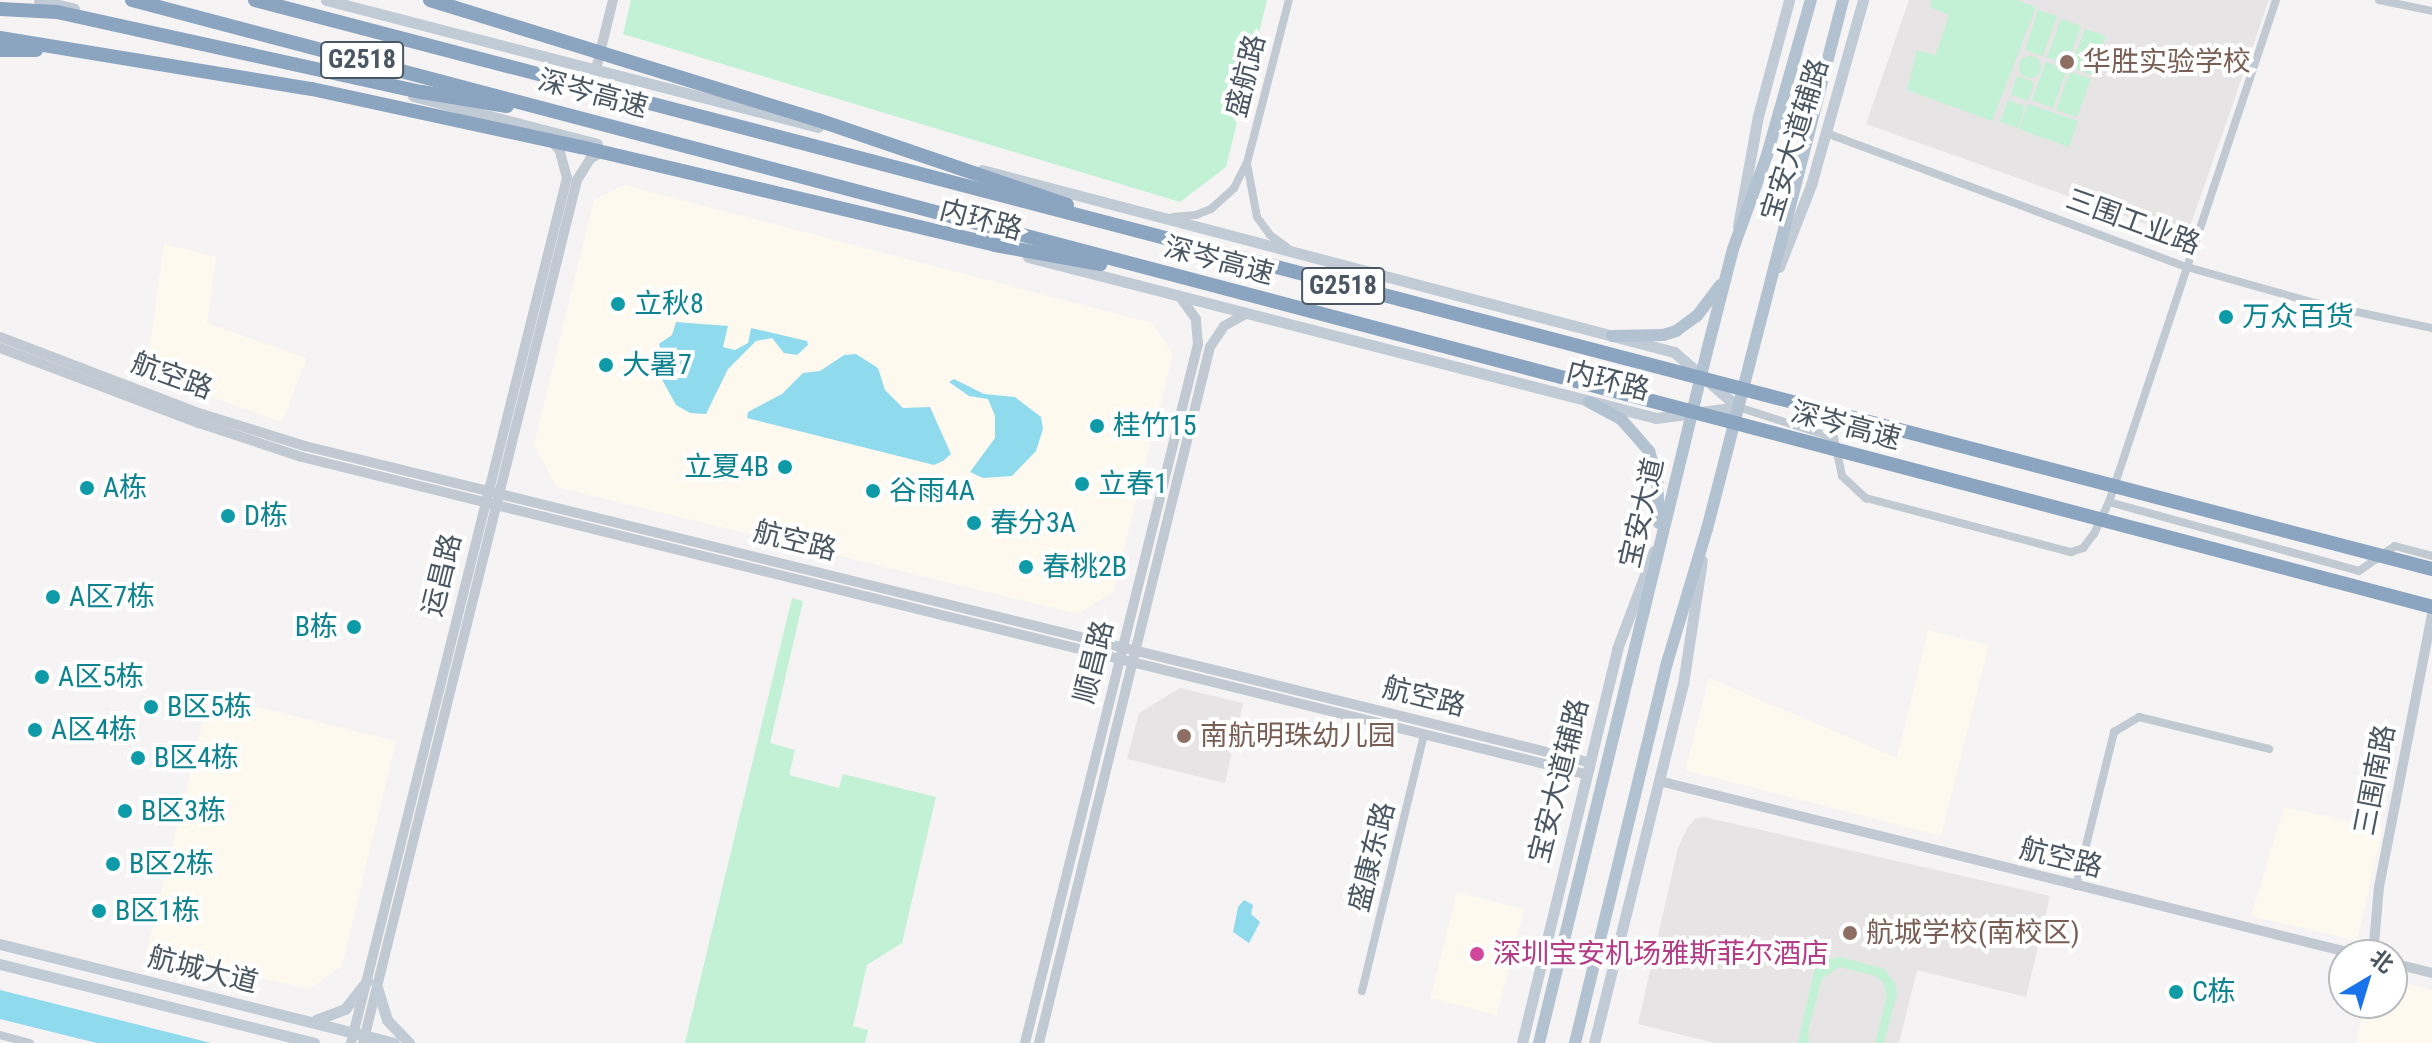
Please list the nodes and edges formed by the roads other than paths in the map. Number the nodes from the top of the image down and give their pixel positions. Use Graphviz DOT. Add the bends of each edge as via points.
graph roads {
  1 [pos="39,0"];
  2 [pos="132,0"];
  3 [pos="255,0"];
  4 [pos="326,0"];
  5 [pos="430,0"];
  6 [pos="445,0"];
  7 [pos="613,0"];
  8 [pos="1289,0"];
  9 [pos="1789,0"];
  10 [pos="1811,0"];
  11 [pos="1843,0"];
  12 [pos="1863,0"];
  13 [pos="2276,0"];
  14 [pos="2379,0"];
  15 [pos="0,9"];
  16 [pos="2432,11"];
  17 [pos="497,19"];
  18 [pos="0,38"];
  19 [pos="84,49"];
  20 [pos="0,50"];
  21 [pos="596,69"];
  22 [pos="591,120"];
  23 [pos="536,128"];
  24 [pos="1826,133"];
  25 [pos="615,149"];
  26 [pos="1247,163"];
  27 [pos="1162,216"];
  28 [pos="1185,245"];
  29 [pos="1733,249"];
  30 [pos="1296,252"];
  31 [pos="2187,267"];
  32 [pos="1726,276"];
  33 [pos="1198,282"];
  34 [pos="1768,293"];
  35 [pos="1179,296"];
  36 [pos="1247,313"];
  37 [pos="2432,328"];
  38 [pos="1612,336"];
  39 [pos="0,337"];
  40 [pos="0,348"];
  41 [pos="1700,375"];
  42 [pos="1589,402"];
  43 [pos="1738,407"];
  44 [pos="1691,414"];
  45 [pos="491,497"];
  46 [pos="2109,502"];
  47 [pos="1707,529"];
  48 [pos="1660,536"];
  49 [pos="2432,556"];
  50 [pos="2432,569"];
  51 [pos="2432,607"];
  52 [pos="2432,614"];
  53 [pos="1121,653"];
  54 [pos="1134,656"];
  55 [pos="1424,734"];
  56 [pos="2269,749"];
  57 [pos="1586,768"];
  58 [pos="1659,781"];
  59 [pos="2076,886"];
  60 [pos="2374,939"];
  61 [pos="0,944"];
  62 [pos="2328,947"];
  63 [pos="0,964"];
  64 [pos="2408,967"];
  65 [pos="2432,973"];
  66 [pos="372,984"];
  67 [pos="1362,991"];
  68 [pos="306,1021"];
  69 [pos="0,1035"];
  70 [pos="358,1039"];
  71 [pos="30,1043"];
  72 [pos="314,1043"];
  73 [pos="394,1043"];
  74 [pos="409,1043"];
  75 [pos="1025,1043"];
  76 [pos="1039,1043"];
  77 [pos="1522,1043"];
  78 [pos="1539,1043"];
  79 [pos="1575,1043"];
  80 [pos="1594,1043"];
  1 -- 23 [label="main road, 内环路"];
  2 -- 22 [label="highway, 深岑高速 / G2518"];
  3 -- 28 [label="highway, 深岑高速 / G2518"];
  4 -- 21 [label="main road, 内环路"];
  5 -- 17 [label="highway"];
  6 -- 17 [label="highway"];
  7 -- 21 [label="street"];
  8 -- 26 [label="street, 盛航路"];
  9 -- 29 [label="main road, 宝安大道辅路" via="1758,116"];
  10 -- 29 [label="main road, 宝安大道" via="1767,155"];
  11 -- 34 [label="main road"];
  12 -- 24 [label="main road, 宝安大道辅路"];
  13 -- 31 [label="street"];
  14 -- 16 [label="street"];
  15 -- 22 [label="highway" via="57,12 422,92"];
  17 -- 28 [label="highway" via="818,120"];
  18 -- 19 [label="highway"];
  19 -- 20 [label="highway"];
  19 -- 33 [label="highway" via="312,89 995,245"];
  21 -- 27 [label="main road, 内环路"];
  22 -- 33 [label="highway, 深岑高速 / G2518"];
  23 -- 25 [label="main road, 内环路"];
  23 -- 45 [label="street, 运昌路" via="560,151 567,178"];
  24 -- 31 [label="street, 三围工业路"];
  24 -- 34 [label="main road, 宝安大道辅路"];
  25 -- 35 [label="main road, 内环路"];
  25 -- 45 [label="street, 运昌路" via="590,159 577,180"];
  26 -- 27 [label="street" via="1234,188 1211,209"];
  26 -- 30 [label="street" via="1257,217 1270,235"];
  27 -- 30 [label="main road, 内环路"];
  28 -- 50 [label="highway, 深岑高速 / G2518"];
  29 -- 32 [label="main road, 宝安大道"];
  30 -- 38 [label="main road, 内环路"];
  31 -- 37 [label="street, 三围工业路" via="2315,303"];
  31 -- 46 [label="street"];
  32 -- 38 [label="main road" via="1697,316 1676,331"];
  32 -- 41 [label="main road, 宝安大道"];
  33 -- 51 [label="highway, 深岑高速 / G2518"];
  34 -- 43 [label="main road"];
  35 -- 36 [label="main road, 内环路"];
  35 -- 53 [label="street, 顺昌路" via="1196,319 1198,344"];
  36 -- 42 [label="main road, 内环路"];
  36 -- 54 [label="street, 顺昌路" via="1224,326 1210,347"];
  38 -- 41 [label="main road, 内环路" via="1674,352"];
  39 -- 45 [label="street, 航空路" via="251,430"];
  40 -- 45 [label="street, 航空路" via="283,451"];
  41 -- 43 [label="main road, 内环路"];
  41 -- 44 [label="main road, 宝安大道"];
  42 -- 44 [label="main road, 内环路" via="1663,419"];
  42 -- 48 [label="main road" via="1621,419 1649,451 1657,477"];
  43 -- 44 [label="main road, 内环路"];
  43 -- 46 [label="street" via="1834,438 1842,476 1866,498 2071,552 2083,548 2094,534"];
  43 -- 47 [label="main road"];
  44 -- 48 [label="main road, 宝安大道"];
  45 -- 53 [label="street, 航空路"];
  45 -- 66 [label="street, 运昌路"];
  46 -- 49 [label="street" via="2359,571 2395,546"];
  47 -- 58 [label="main road" via="1686,666"];
  47 -- 79 [label="main road" via="1667,663"];
  48 -- 57 [label="main road, 宝安大道辅路" via="1617,649"];
  48 -- 78 [label="main road, 宝安大道"];
  52 -- 60 [label="street, 三围南路"];
  53 -- 54 [label="street, 航空路"];
  53 -- 75 [label="street, 顺昌路"];
  54 -- 55 [label="street, 航空路"];
  54 -- 57 [label="street, 航空路"];
  54 -- 76 [label="street, 顺昌路"];
  55 -- 57 [label="street, 航空路"];
  55 -- 67 [label="street, 盛康东路"];
  56 -- 59 [label="street" via="2139,717 2114,732"];
  57 -- 77 [label="main road, 宝安大道辅路"];
  58 -- 59 [label="street, 航空路"];
  58 -- 80 [label="main road"];
  59 -- 62 [label="street, 航空路"];
  61 -- 68 [label="main road, 航城大道"];
  63 -- 72 [label="main road, 航城大道"];
  64 -- 65 [label="street"];
  66 -- 68 [label="main road" via="345,1009"];
  66 -- 70 [label="street, 运昌路"];
  66 -- 74 [label="main road" via="387,1020"];
  68 -- 70 [label="main road, 航城大道"];
  69 -- 71 [label="street"];
  70 -- 73 [label="main road, 航城大道"];
}
